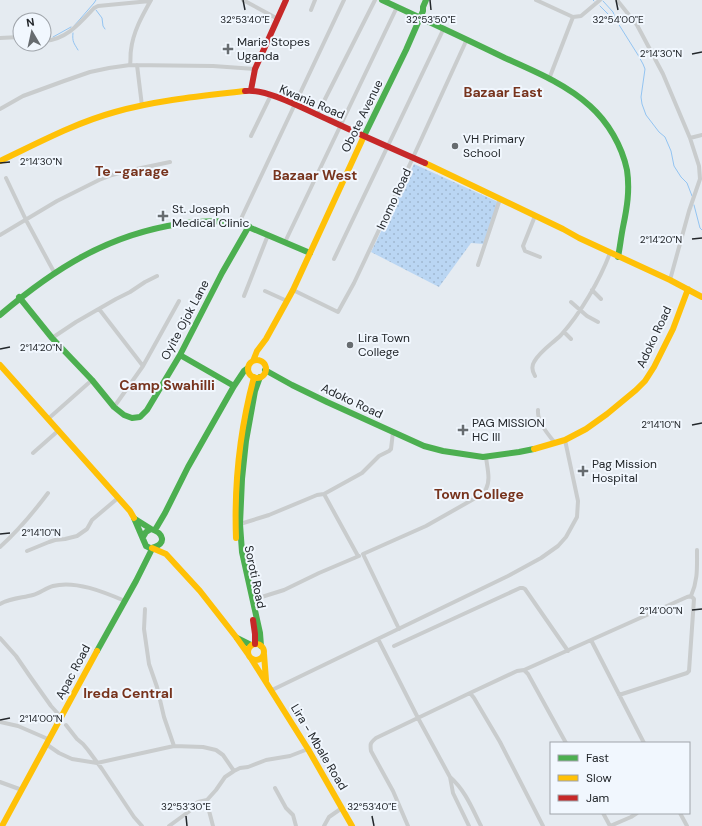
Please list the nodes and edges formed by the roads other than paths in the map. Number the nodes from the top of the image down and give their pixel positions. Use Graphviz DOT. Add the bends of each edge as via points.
graph roads {
  1 [pos="243,0"];
  2 [pos="286,0"];
  3 [pos="315,0"];
  4 [pos="344,0"];
  5 [pos="375,0"];
  6 [pos="382,0"];
  7 [pos="426,0"];
  8 [pos="430,0"];
  9 [pos="536,0"];
  10 [pos="600,0"];
  11 [pos="617,0"];
  12 [pos="150,1"];
  13 [pos="397,7"];
  14 [pos="311,10"];
  15 [pos="423,11"];
  16 [pos="574,17"];
  17 [pos="420,18"];
  18 [pos="278,19"];
  19 [pos="444,28"];
  20 [pos="12,37"];
  21 [pos="0,38"];
  22 [pos="467,39"];
  23 [pos="52,40"];
  24 [pos="130,66"];
  25 [pos="137,66"];
  26 [pos="255,70"];
  27 [pos="549,79"];
  28 [pos="251,90"];
  29 [pos="270,96"];
  30 [pos="294,104"];
  31 [pos="142,106"];
  32 [pos="0,109"];
  33 [pos="317,115"];
  34 [pos="340,126"];
  35 [pos="702,135"];
  36 [pos="251,136"];
  37 [pos="364,136"];
  38 [pos="690,138"];
  39 [pos="388,147"];
  40 [pos="413,158"];
  41 [pos="0,161"];
  42 [pos="170,162"];
  43 [pos="6,178"];
  44 [pos="500,199"];
  45 [pos="534,216"];
  46 [pos="26,220"];
  47 [pos="239,223"];
  48 [pos="249,226"];
  49 [pos="0,235"];
  50 [pos="268,235"];
  51 [pos="285,242"];
  52 [pos="310,253"];
  53 [pos="610,253"];
  54 [pos="540,257"];
  55 [pos="618,257"];
  56 [pos="334,259"];
  57 [pos="478,265"];
  58 [pos="54,272"];
  59 [pos="158,276"];
  60 [pos="670,280"];
  61 [pos="688,289"];
  62 [pos="292,290"];
  63 [pos="592,290"];
  64 [pos="265,291"];
  65 [pos="244,296"];
  66 [pos="19,297"];
  67 [pos="702,297"];
  68 [pos="601,299"];
  69 [pos="179,301"];
  70 [pos="287,301"];
  71 [pos="571,302"];
  72 [pos="99,309"];
  73 [pos="580,310"];
  74 [pos="0,314"];
  75 [pos="598,322"];
  76 [pos="564,332"];
  77 [pos="52,338"];
  78 [pos="571,339"];
  79 [pos="180,355"];
  80 [pos="256,360"];
  81 [pos="0,364"];
  82 [pos="143,366"];
  83 [pos="248,368"];
  84 [pos="265,370"];
  85 [pos="535,376"];
  86 [pos="257,377"];
  87 [pos="92,380"];
  88 [pos="234,386"];
  89 [pos="114,407"];
  90 [pos="538,410"];
  91 [pos="48,419"];
  92 [pos="58,430"];
  93 [pos="393,432"];
  94 [pos="565,440"];
  95 [pos="555,443"];
  96 [pos="33,453"];
  97 [pos="486,457"];
  98 [pos="48,493"];
  99 [pos="324,494"];
  100 [pos="118,498"];
  101 [pos="135,519"];
  102 [pos="238,524"];
  103 [pos="153,529"];
  104 [pos="143,537"];
  105 [pos="162,540"];
  106 [pos="0,547"];
  107 [pos="152,548"];
  108 [pos="697,550"];
  109 [pos="27,551"];
  110 [pos="166,554"];
  111 [pos="363,554"];
  112 [pos="358,556"];
  113 [pos="691,596"];
  114 [pos="252,600"];
  115 [pos="125,601"];
  116 [pos="0,604"];
  117 [pos="145,609"];
  118 [pos="399,629"];
  119 [pos="258,634"];
  120 [pos="236,637"];
  121 [pos="0,638"];
  122 [pos="378,639"];
  123 [pos="591,640"];
  124 [pos="256,645"];
  125 [pos="394,646"];
  126 [pos="568,651"];
  127 [pos="248,654"];
  128 [pos="264,654"];
  129 [pos="252,660"];
  130 [pos="524,670"];
  131 [pos="266,681"];
  132 [pos="272,690"];
  133 [pos="470,693"];
  134 [pos="619,695"];
  135 [pos="61,717"];
  136 [pos="418,718"];
  137 [pos="0,722"];
  138 [pos="66,725"];
  139 [pos="47,742"];
  140 [pos="565,742"];
  141 [pos="643,742"];
  142 [pos="174,746"];
  143 [pos="308,748"];
  144 [pos="97,763"];
  145 [pos="234,771"];
  146 [pos="450,777"];
  147 [pos="0,782"];
  148 [pos="275,788"];
  149 [pos="22,790"];
  150 [pos="207,800"];
  151 [pos="342,808"];
  152 [pos="604,814"];
  153 [pos="636,814"];
  154 [pos="681,814"];
  155 [pos="2,826"];
  156 [pos="142,826"];
  157 [pos="169,826"];
  158 [pos="213,826"];
  159 [pos="296,826"];
  160 [pos="324,826"];
  161 [pos="352,826"];
  162 [pos="408,826"];
  163 [pos="470,826"];
  164 [pos="481,826"];
  165 [pos="543,826"];
  166 [pos="610,826"];
  167 [pos="687,826"];
  1 -- 18 [label="street"];
  2 -- 18 [label="street"];
  3 -- 14 [label="street"];
  4 -- 30 [label="street"];
  5 -- 33 [label="street"];
  6 -- 13 [label="street"];
  7 -- 15 [label="street, Obote Avenue"];
  8 -- 15 [label="street, Obote Avenue"];
  9 -- 16 [label="street"];
  10 -- 16 [label="street" via="581,16"];
  11 -- 38 [label="street" via="637,25 663,74"];
  12 -- 23 [label="street" via="98,6 71,31"];
  12 -- 24 [label="street" via="134,37"];
  13 -- 17 [label="street"];
  13 -- 34 [label="street"];
  15 -- 17 [label="street, Obote Avenue"];
  16 -- 27 [label="street"];
  17 -- 19 [label="street"];
  17 -- 37 [label="street, Obote Avenue"];
  18 -- 26 [label="street"];
  19 -- 22 [label="street"];
  19 -- 39 [label="street"];
  20 -- 21 [label="street"];
  22 -- 27 [label="street"];
  22 -- 40 [label="street, Inomo Road"];
  24 -- 25 [label="street"];
  24 -- 32 [label="street" via="84,74 24,96"];
  25 -- 26 [label="street" via="224,66"];
  25 -- 31 [label="street"];
  26 -- 28 [label="street"];
  27 -- 55 [label="street" via="591,106 606,124 622,153 628,179 629,200"];
  28 -- 29 [label="street, Kwania Road"];
  28 -- 31 [label="street"];
  29 -- 30 [label="street, Kwania Road"];
  29 -- 36 [label="street"];
  30 -- 33 [label="street, Kwania Road"];
  30 -- 47 [label="street"];
  31 -- 41 [label="street" via="69,128"];
  33 -- 34 [label="street, Kwania Road"];
  34 -- 37 [label="street, Kwania Road"];
  34 -- 51 [label="street"];
  35 -- 38 [label="street"];
  37 -- 39 [label="street"];
  37 -- 52 [label="street, Obote Avenue"];
  38 -- 60 [label="street" via="699,166 700,179"];
  39 -- 40 [label="street"];
  39 -- 56 [label="street"];
  40 -- 44 [label="street"];
  40 -- 62 [label="street, Inomo Road" via="354,284 338,312"];
  42 -- 46 [label="street" via="112,175 57,201"];
  43 -- 46 [label="street"];
  44 -- 45 [label="street"];
  44 -- 57 [label="street"];
  45 -- 53 [label="street"];
  45 -- 54 [label="street" via="523,246 526,251"];
  46 -- 49 [label="street"];
  46 -- 58 [label="street"];
  47 -- 48 [label="street"];
  47 -- 58 [label="street" via="197,222 137,233 110,242"];
  48 -- 50 [label="street"];
  48 -- 79 [label="street, Oyite Ojok Lane"];
  50 -- 51 [label="street"];
  50 -- 65 [label="street"];
  51 -- 52 [label="street"];
  52 -- 62 [label="street, Obote Avenue"];
  53 -- 55 [label="street"];
  53 -- 63 [label="street"];
  55 -- 60 [label="street"];
  58 -- 66 [label="street"];
  59 -- 72 [label="street"];
  60 -- 61 [label="street"];
  61 -- 67 [label="street"];
  61 -- 94 [label="street, Adoko Road" via="673,329 645,380 608,414"];
  62 -- 70 [label="street, Obote Avenue"];
  63 -- 68 [label="street"];
  63 -- 73 [label="street"];
  64 -- 70 [label="street"];
  66 -- 74 [label="street"];
  66 -- 77 [label="street, Oyite Ojok Lane"];
  69 -- 82 [label="street"];
  70 -- 80 [label="street, Obote Avenue"];
  71 -- 73 [label="street"];
  72 -- 77 [label="street"];
  72 -- 82 [label="street"];
  73 -- 75 [label="street"];
  73 -- 76 [label="street"];
  76 -- 78 [label="street"];
  76 -- 85 [label="street" via="537,357 532,367"];
  77 -- 87 [label="street, Oyite Ojok Lane"];
  79 -- 88 [label="street"];
  79 -- 89 [label="street, Oyite Ojok Lane" via="147,410 140,417 128,417"];
  80 -- 83 [label="street" via="251,362"];
  80 -- 84 [label="street" via="264,364"];
  81 -- 91 [label="street"];
  82 -- 89 [label="street"];
  83 -- 86 [label="street" via="249,373"];
  83 -- 88 [label="street"];
  84 -- 86 [label="street"];
  84 -- 93 [label="street, Adoko Road"];
  86 -- 102 [label="street" via="240,479"];
  87 -- 89 [label="street, Oyite Ojok Lane"];
  87 -- 91 [label="street"];
  88 -- 103 [label="street" via="165,513"];
  90 -- 95 [label="street" via="538,418"];
  91 -- 92 [label="street"];
  92 -- 96 [label="street"];
  92 -- 100 [label="street"];
  93 -- 97 [label="street, Adoko Road" via="443,452"];
  93 -- 99 [label="street" via="389,451 379,456 362,473"];
  94 -- 95 [label="street, Adoko Road"];
  94 -- 118 [label="street" via="578,501 577,517 566,537 541,558"];
  95 -- 97 [label="street, Adoko Road"];
  97 -- 111 [label="street" via="488,484 479,496 426,526"];
  98 -- 106 [label="street" via="27,521"];
  99 -- 102 [label="street"];
  99 -- 112 [label="street"];
  100 -- 101 [label="street"];
  100 -- 109 [label="street" via="77,536 55,540"];
  101 -- 103 [label="street"];
  101 -- 104 [label="street"];
  102 -- 114 [label="street, Soroti Road"];
  102 -- 119 [label="street, Soroti Road" via="238,552 253,622"];
  103 -- 104 [label="street" via="146,532"];
  103 -- 105 [label="street" via="160,534"];
  104 -- 107 [label="street" via="146,546"];
  105 -- 107 [label="street" via="159,546"];
  105 -- 110 [label="street"];
  107 -- 110 [label="street"];
  107 -- 115 [label="street, Apac Road"];
  108 -- 113 [label="street" via="697,575"];
  110 -- 120 [label="street" via="200,591"];
  111 -- 112 [label="street"];
  111 -- 118 [label="street"];
  112 -- 114 [label="street" via="284,590"];
  113 -- 123 [label="street"];
  113 -- 134 [label="street" via="694,599 689,671"];
  114 -- 119 [label="street, Soroti Road"];
  115 -- 116 [label="street" via="94,589 63,584 50,586 35,595 10,599"];
  115 -- 135 [label="street, Apac Road"];
  117 -- 142 [label="street" via="144,629 149,664"];
  118 -- 122 [label="street"];
  119 -- 124 [label="street"];
  120 -- 124 [label="street"];
  120 -- 127 [label="street"];
  121 -- 135 [label="street"];
  122 -- 132 [label="street"];
  122 -- 136 [label="street"];
  123 -- 126 [label="street"];
  123 -- 134 [label="street"];
  124 -- 127 [label="street" via="248,649"];
  124 -- 128 [label="street" via="264,650"];
  125 -- 126 [label="street" via="523,588"];
  126 -- 130 [label="street"];
  127 -- 129 [label="street"];
  128 -- 129 [label="street" via="262,659"];
  128 -- 131 [label="street"];
  129 -- 131 [label="street, Lira - Mbale Road"];
  130 -- 133 [label="street"];
  130 -- 140 [label="street"];
  131 -- 132 [label="street, Lira - Mbale Road"];
  132 -- 143 [label="street, Lira - Mbale Road"];
  133 -- 136 [label="street"];
  133 -- 165 [label="street" via="500,742"];
  134 -- 141 [label="street"];
  135 -- 139 [label="street, Apac Road"];
  136 -- 146 [label="street"];
  136 -- 162 [label="street" via="376,738 370,745"];
  137 -- 139 [label="street" via="18,726"];
  138 -- 144 [label="street"];
  139 -- 144 [label="street" via="59,753 72,759"];
  139 -- 149 [label="street, Apac Road"];
  142 -- 144 [label="street"];
  142 -- 145 [label="street" via="216,750 223,755"];
  143 -- 145 [label="street" via="290,756 266,760"];
  143 -- 151 [label="street, Lira - Mbale Road"];
  144 -- 156 [label="street"];
  145 -- 150 [label="street" via="225,777"];
  146 -- 163 [label="street" via="454,793"];
  146 -- 164 [label="street" via="466,796"];
  147 -- 149 [label="street"];
  148 -- 159 [label="street" via="293,815"];
  149 -- 155 [label="street, Apac Road"];
  150 -- 157 [label="street" via="193,805 191,810"];
  150 -- 158 [label="street"];
  151 -- 160 [label="street" via="330,817"];
  151 -- 161 [label="street, Lira - Mbale Road"];
  152 -- 166 [label="street"];
  153 -- 166 [label="street"];
  154 -- 167 [label="street"];
}
